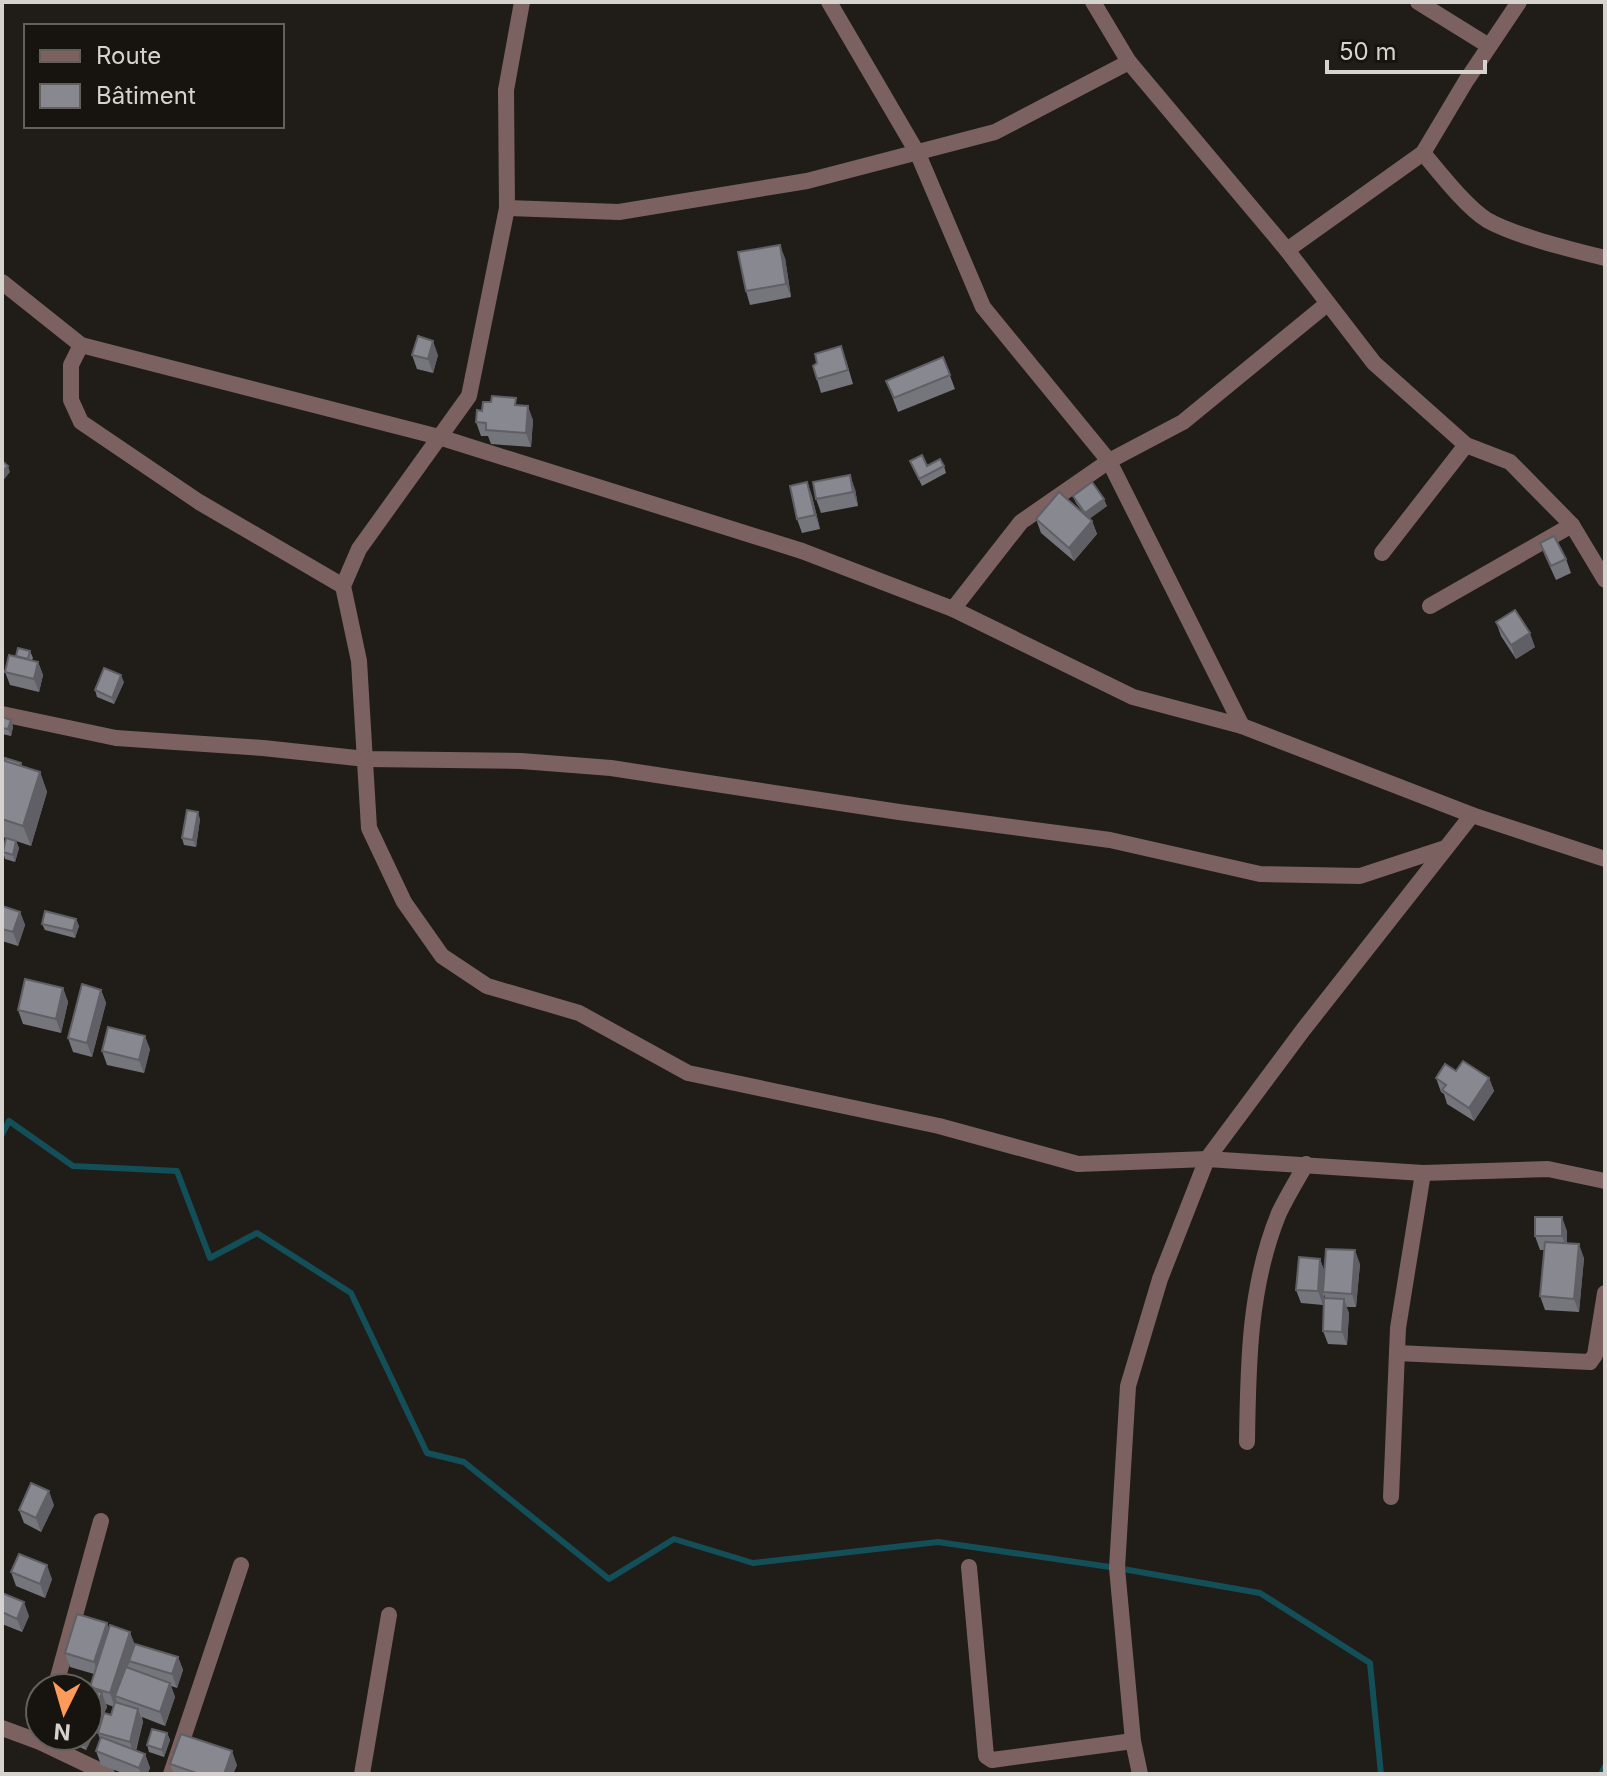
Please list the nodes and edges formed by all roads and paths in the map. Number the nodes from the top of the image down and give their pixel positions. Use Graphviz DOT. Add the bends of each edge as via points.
graph roads {
  1 [pos="522,2"];
  2 [pos="829,2"];
  3 [pos="1093,2"];
  4 [pos="1418,2"];
  5 [pos="1519,2"];
  6 [pos="1489,46"];
  7 [pos="1129,62"];
  8 [pos="1423,153"];
  9 [pos="918,154"];
  10 [pos="507,208"];
  11 [pos="1287,250"];
  12 [pos="1605,258"];
  13 [pos="2,282"];
  14 [pos="1327,304"];
  15 [pos="81,345"];
  16 [pos="439,437"];
  17 [pos="1466,445"];
  18 [pos="1109,461"];
  19 [pos="1572,525"];
  20 [pos="1382,553"];
  21 [pos="1605,580"];
  22 [pos="343,586"];
  23 [pos="1430,606"];
  24 [pos="953,609"];
  25 [pos="2,714"];
  26 [pos="1242,726"];
  27 [pos="366,759"];
  28 [pos="1472,815"];
  29 [pos="1445,848"];
  30 [pos="1605,859"];
  31 [pos="1207,1159"];
  32 [pos="1306,1164"];
  33 [pos="1423,1173"];
  34 [pos="1605,1181"];
  35 [pos="1605,1293"];
  36 [pos="1397,1353"];
  37 [pos="1247,1442"];
  38 [pos="1391,1497"];
  39 [pos="101,1521"];
  40 [pos="241,1565"];
  41 [pos="969,1567"];
  42 [pos="389,1615"];
  43 [pos="59,1672"];
  44 [pos="2,1728"];
  45 [pos="24,1734"];
  46 [pos="1133,1741"];
  47 [pos="65,1752"];
  48 [pos="107,1774"];
  49 [pos="171,1774"];
  50 [pos="362,1774"];
  51 [pos="1140,1774"];
  1 -- 10 [label="street" via="506,90"];
  2 -- 9 [label="street"];
  3 -- 7 [label="street"];
  4 -- 6 [label="street"];
  5 -- 6 [label="street"];
  6 -- 8 [label="street"];
  7 -- 9 [label="street" via="995,132"];
  7 -- 11 [label="street"];
  8 -- 11 [label="street"];
  8 -- 12 [label="street" via="1486,219"];
  9 -- 10 [label="street" via="807,181 619,212"];
  9 -- 18 [label="street" via="983,307"];
  10 -- 16 [label="street" via="469,396"];
  11 -- 14 [label="street"];
  13 -- 15 [label="street"];
  14 -- 17 [label="street" via="1374,363"];
  14 -- 18 [label="street" via="1183,422"];
  15 -- 16 [label="street"];
  15 -- 22 [label="street" via="71,365 71,400 81,422 199,502"];
  16 -- 22 [label="street" via="359,549"];
  16 -- 24 [label="street" via="802,551"];
  17 -- 19 [label="street" via="1510,462"];
  17 -- 20 [label="street"];
  18 -- 24 [label="street" via="1021,522"];
  18 -- 26 [label="street"];
  19 -- 21 [label="street"];
  19 -- 23 [label="street"];
  22 -- 27 [label="street" via="359,661"];
  24 -- 26 [label="street" via="1133,697"];
  25 -- 27 [label="street" via="116,738"];
  26 -- 28 [label="street"];
  27 -- 29 [label="street" via="611,768 1110,840 1260,874 1360,876"];
  27 -- 31 [label="street" via="369,828 404,902 442,956 487,986 579,1013 688,1073 939,1126 1078,1164"];
  28 -- 29 [label="street"];
  28 -- 30 [label="street"];
  29 -- 31 [label="street"];
  31 -- 32 [label="street"];
  31 -- 46 [label="street" via="1160,1279 1128,1386 1117,1568"];
  32 -- 33 [label="street"];
  32 -- 37 [label="street" via="1280,1211 1254,1306"];
  33 -- 34 [label="street" via="1548,1169"];
  33 -- 36 [label="street"];
  35 -- 36 [label="street" via="1590,1362"];
  36 -- 38 [label="street"];
  39 -- 43 [label="street"];
  40 -- 49 [label="street"];
  41 -- 46 [label="street" via="986,1756 992,1760"];
  42 -- 50 [label="street"];
  44 -- 45 [label="street"];
  46 -- 51 [label="street"];
  47 -- 48 [label="street"];
}
